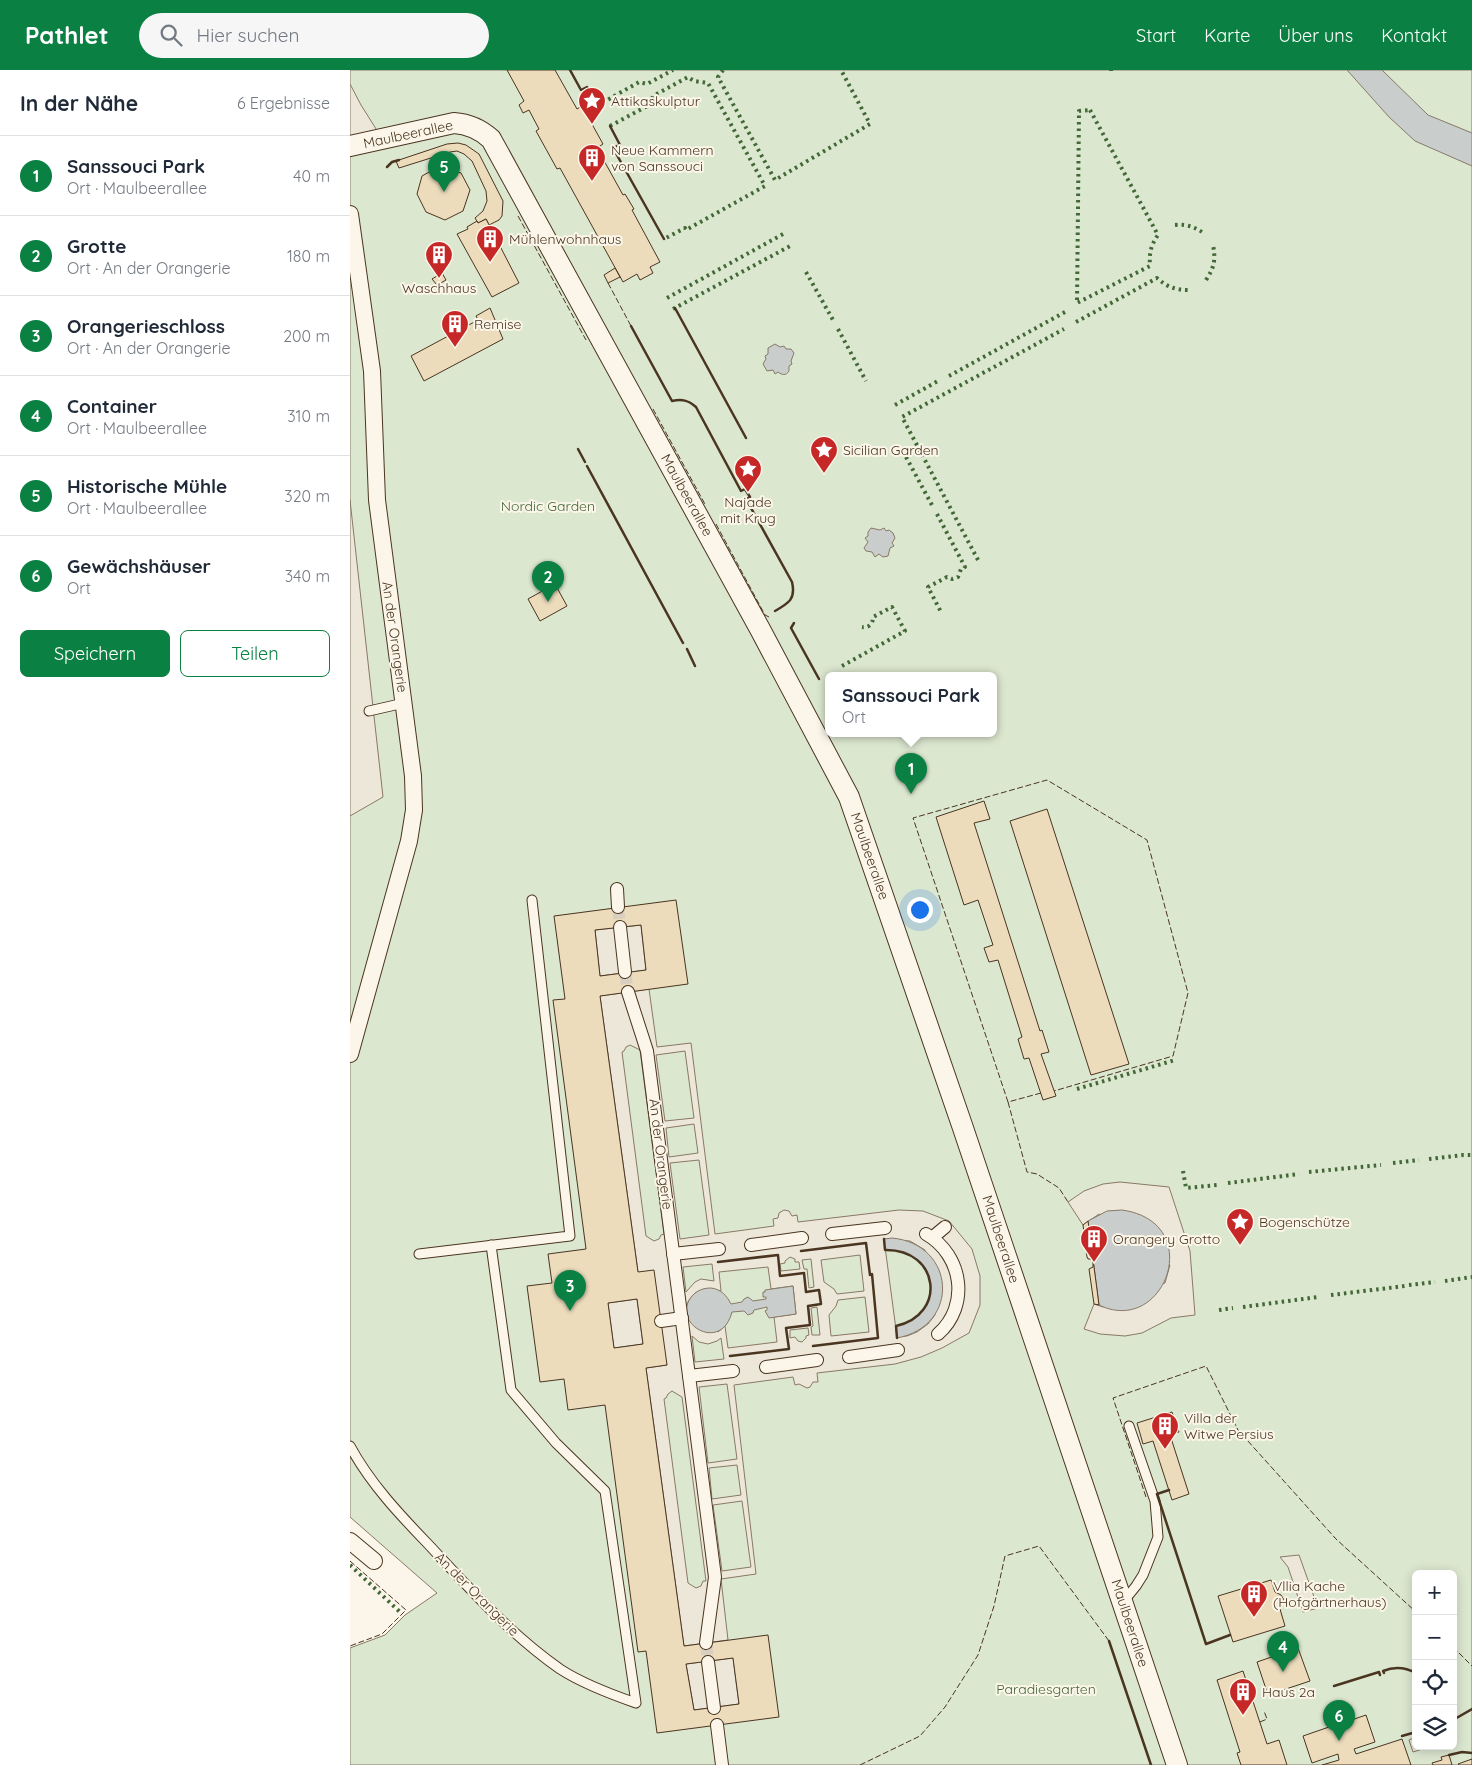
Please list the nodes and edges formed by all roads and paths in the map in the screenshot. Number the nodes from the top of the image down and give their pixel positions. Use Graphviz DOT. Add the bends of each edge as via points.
graph roads {
  1 [pos="350,146"];
  2 [pos="350,214"];
  3 [pos="404,703"];
  4 [pos="369,711"];
  5 [pos="617,890"];
  6 [pos="532,900"];
  7 [pos="618,907"];
  8 [pos="620,927"];
  9 [pos="625,972"];
  10 [pos="628,992"];
  11 [pos="350,1054"];
  12 [pos="945,1227"];
  13 [pos="885,1228"];
  14 [pos="832,1234"];
  15 [pos="802,1238"];
  16 [pos="491,1245"];
  17 [pos="751,1245"];
  18 [pos="719,1249"];
  19 [pos="420,1254"];
  20 [pos="674,1254"];
  21 [pos="682,1318"];
  22 [pos="661,1321"];
  23 [pos="958,1331"];
  24 [pos="898,1350"];
  25 [pos="849,1357"];
  26 [pos="817,1360"];
  27 [pos="766,1367"];
  28 [pos="733,1371"];
  29 [pos="689,1376"];
  30 [pos="1129,1426"];
  31 [pos="350,1446"];
  32 [pos="350,1541"];
  33 [pos="374,1561"];
  34 [pos="1123,1602"];
  35 [pos="706,1643"];
  36 [pos="708,1662"];
  37 [pos="714,1708"];
  38 [pos="716,1726"];
  39 [pos="722,1765"];
  40 [pos="1177,1765"];
  1 -- 34 [label="street, Maulbeerallee" via="454,123 473,127 491,139 798,699 852,805"];
  2 -- 3 [label="street, An der Orangerie" via="372,371 376,500"];
  3 -- 4 [label="lane"];
  3 -- 11 [label="street, An der Orangerie" via="414,810 409,841"];
  5 -- 7 [label="street"];
  6 -- 16 [label="lane" via="570,1236"];
  8 -- 9 [label="street"];
  10 -- 20 [label="street, An der Orangerie" via="648,1051"];
  12 -- 23 [label="street" via="930,1236 957,1257 964,1278 963,1304 942,1331"];
  13 -- 14 [label="street"];
  15 -- 17 [label="street"];
  16 -- 19 [label="lane"];
  16 -- 31 [label="lane, An der Orangerie" via="511,1390 556,1443 605,1491 636,1703 589,1685 561,1669 509,1626 400,1516"];
  18 -- 20 [label="street"];
  20 -- 21 [label="street, An der Orangerie"];
  21 -- 22 [label="street"];
  21 -- 29 [label="street, An der Orangerie"];
  24 -- 25 [label="street"];
  26 -- 27 [label="street"];
  28 -- 29 [label="street"];
  29 -- 35 [label="street, An der Orangerie" via="715,1577"];
  30 -- 34 [label="lane" via="1155,1501 1158,1537 1143,1575"];
  32 -- 33 [label="street"];
  34 -- 40 [label="street, Maulbeerallee"];
  36 -- 37 [label="street"];
  38 -- 39 [label="street"];
}
